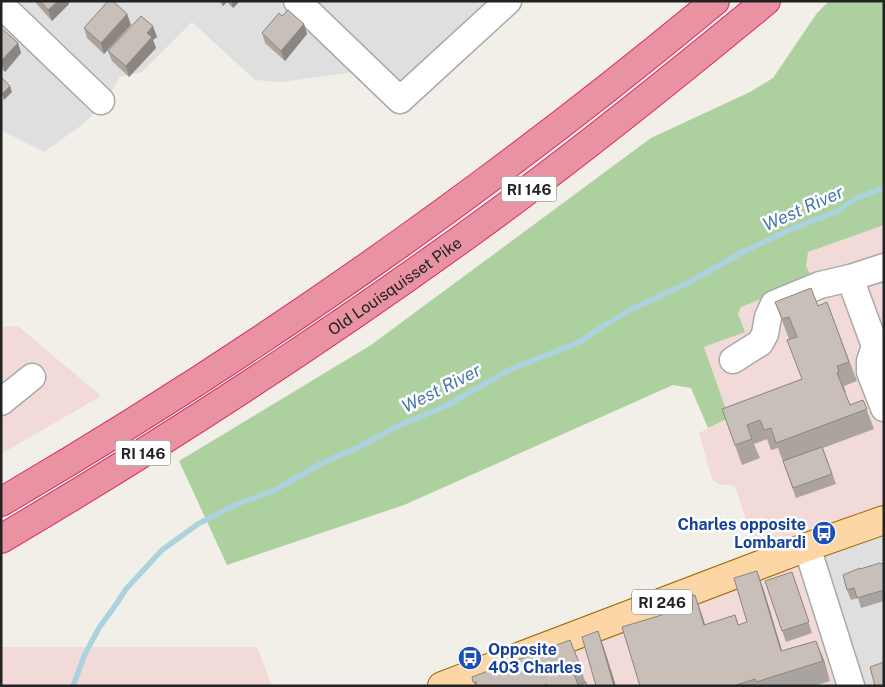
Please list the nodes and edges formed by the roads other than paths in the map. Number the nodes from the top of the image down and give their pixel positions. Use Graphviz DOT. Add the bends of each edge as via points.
graph roads {
  1 [pos="297,1"];
  2 [pos="508,1"];
  3 [pos="715,1"];
  4 [pos="766,1"];
  5 [pos="1,5"];
  6 [pos="101,101"];
  7 [pos="884,267"];
  8 [pos="850,278"];
  9 [pos="879,344"];
  10 [pos="733,360"];
  11 [pos="32,378"];
  12 [pos="1,402"];
  13 [pos="884,408"];
  14 [pos="1,502"];
  15 [pos="884,520"];
  16 [pos="1,539"];
  17 [pos="807,547"];
  18 [pos="442,686"];
  19 [pos="851,686"];
  1 -- 2 [label="street" via="400,100"];
  3 -- 14 [label="highway, Old Louisquisset Pike / RI 146" via="542,138 387,253 219,367"];
  4 -- 16 [label="highway, Old Louisquisset Pike / RI 146" via="613,125 402,281 111,474"];
  5 -- 6 [label="street"];
  7 -- 8 [label="street"];
  8 -- 9 [label="street"];
  8 -- 10 [label="street" via="820,285 774,304 760,343"];
  9 -- 13 [label="street" via="870,362 870,372"];
  11 -- 12 [label="street"];
  15 -- 17 [label="main road, RI 246"];
  17 -- 18 [label="main road, RI 246"];
  17 -- 19 [label="street"];
}
